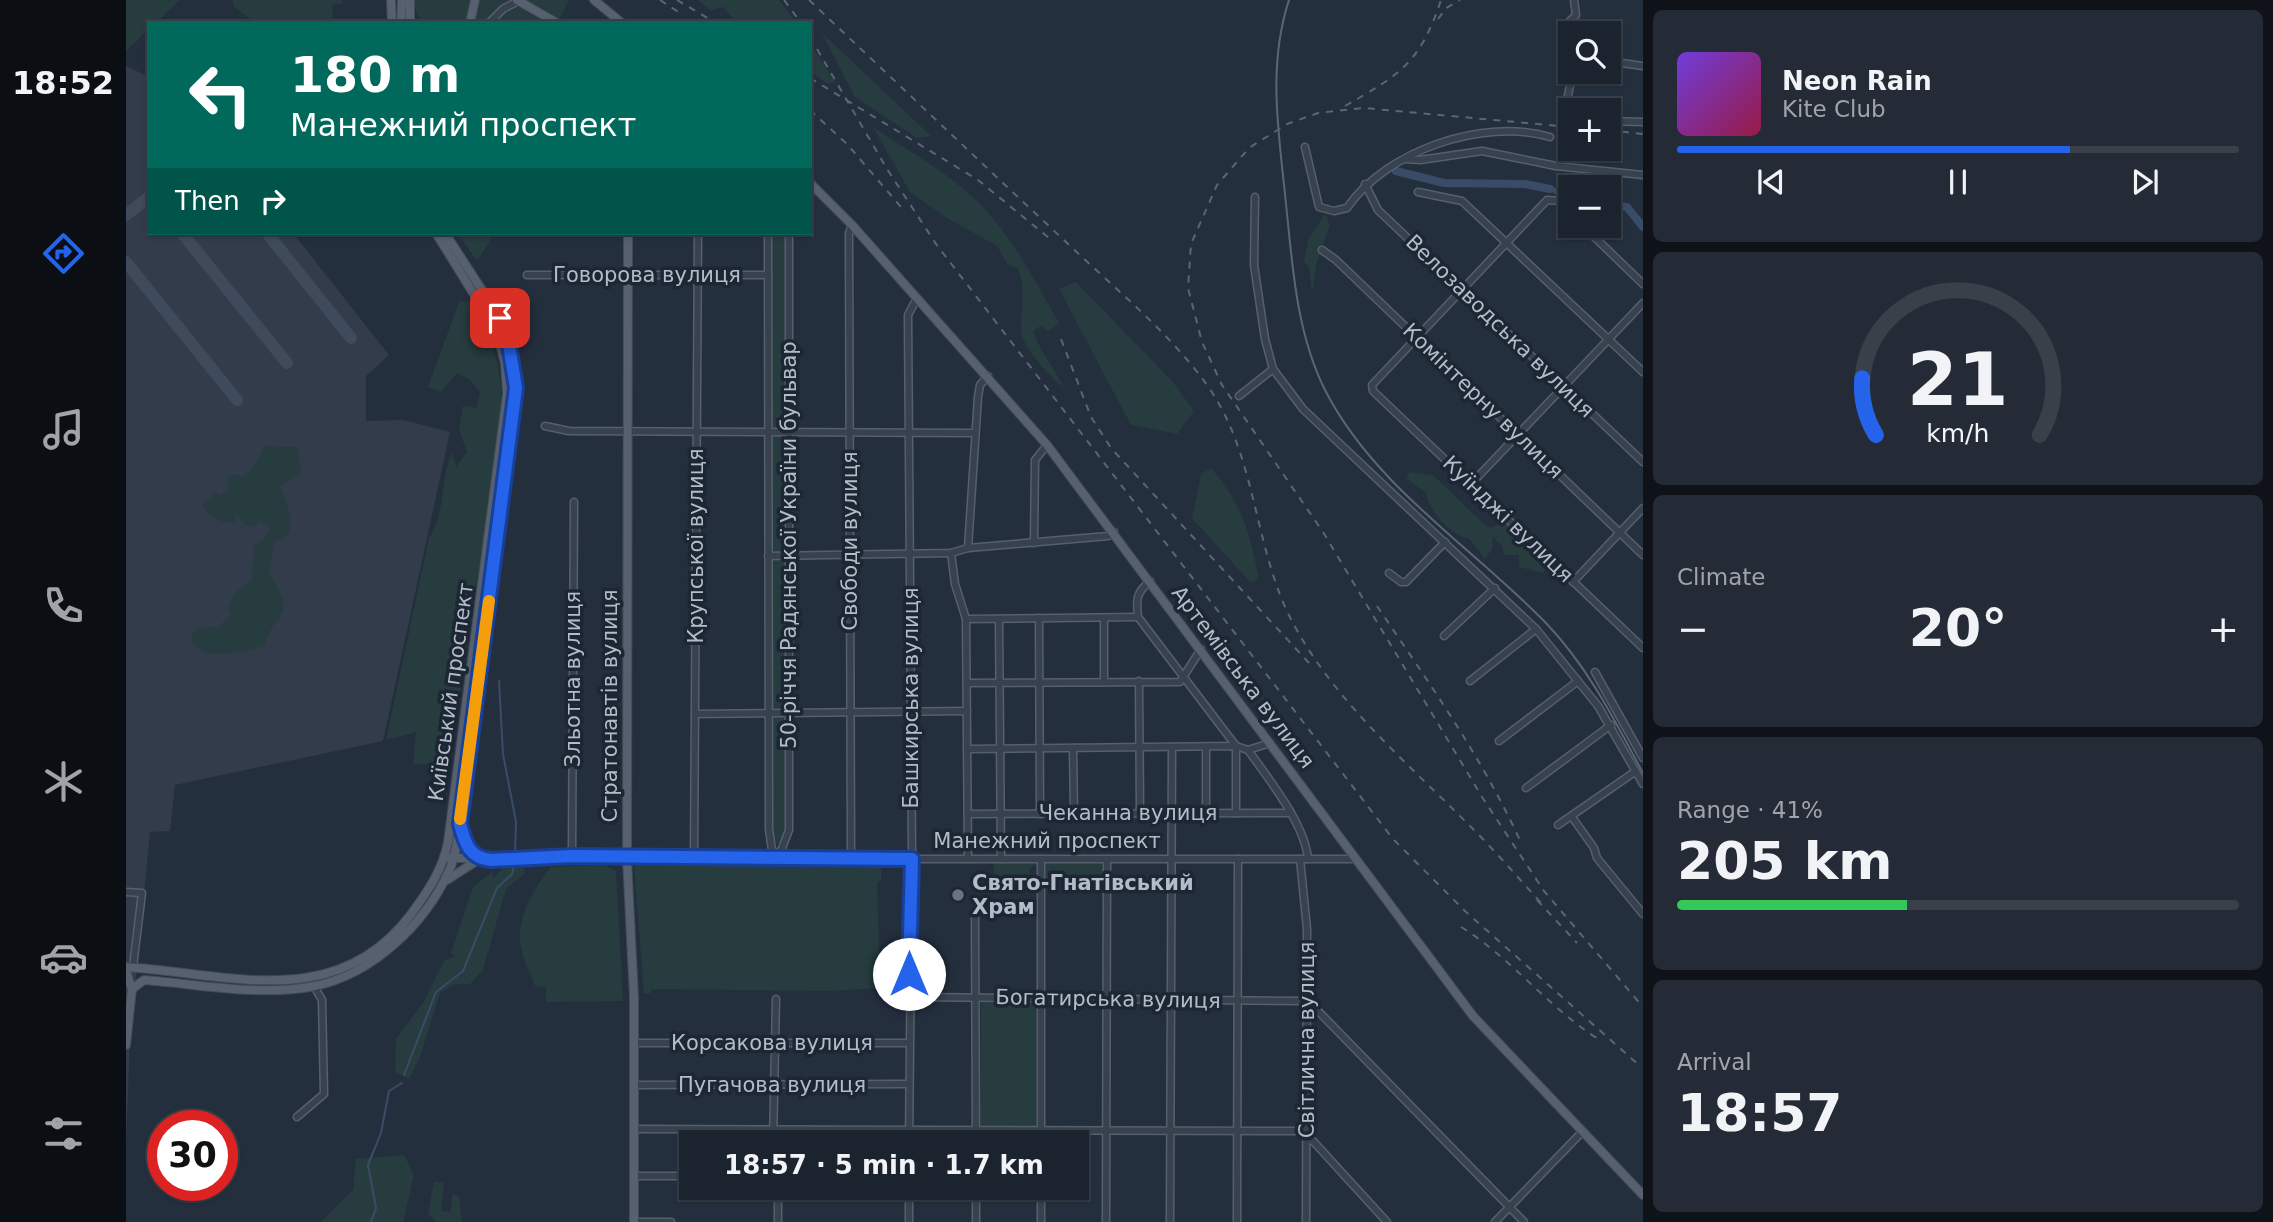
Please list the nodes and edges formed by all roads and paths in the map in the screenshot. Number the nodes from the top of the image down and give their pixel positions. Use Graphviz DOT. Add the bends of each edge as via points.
graph roads {
  1 [pos="391,0"];
  2 [pos="402,0"];
  3 [pos="475,0"];
  4 [pos="517,0"];
  5 [pos="594,0"];
  6 [pos="1574,0"];
  7 [pos="410,4"];
  8 [pos="613,18"];
  9 [pos="392,21"];
  10 [pos="401,21"];
  11 [pos="418,21"];
  12 [pos="470,21"];
  13 [pos="491,21"];
  14 [pos="554,21"];
  15 [pos="1570,21"];
  16 [pos="1621,63"];
  17 [pos="1643,66"];
  18 [pos="1621,121"];
  19 [pos="1643,122"];
  20 [pos="1550,137"];
  21 [pos="1305,147"];
  22 [pos="1406,159"];
  23 [pos="1643,175"];
  24 [pos="1366,184"];
  25 [pos="812,185"];
  26 [pos="1418,192"];
  27 [pos="1255,197"];
  28 [pos="1558,201"];
  29 [pos="852,225"];
  30 [pos="438,235"];
  31 [pos="446,235"];
  32 [pos="628,235"];
  33 [pos="698,235"];
  34 [pos="768,235"];
  35 [pos="789,235"];
  36 [pos="1595,238"];
  37 [pos="1506,243"];
  38 [pos="1322,250"];
  39 [pos="456,258"];
  40 [pos="470,270"];
  41 [pos="527,275"];
  42 [pos="698,275"];
  43 [pos="768,275"];
  44 [pos="628,276"];
  45 [pos="464,277"];
  46 [pos="1643,284"];
  47 [pos="1461,291"];
  48 [pos="918,298"];
  49 [pos="1643,303"];
  50 [pos="1418,338"];
  51 [pos="1609,340"];
  52 [pos="1273,369"];
  53 [pos="1643,372"];
  54 [pos="988,376"];
  55 [pos="1564,387"];
  56 [pos="1239,396"];
  57 [pos="545,426"];
  58 [pos="850,431"];
  59 [pos="909,431"];
  60 [pos="628,432"];
  61 [pos="697,432"];
  62 [pos="768,432"];
  63 [pos="790,432"];
  64 [pos="974,433"];
  65 [pos="1519,435"];
  66 [pos="1047,445"];
  67 [pos="1643,462"];
  68 [pos="1472,484"];
  69 [pos="574,502"];
  70 [pos="1643,508"];
  71 [pos="1114,532"];
  72 [pos="1620,533"];
  73 [pos="1445,542"];
  74 [pos="1034,543"];
  75 [pos="968,548"];
  76 [pos="910,553"];
  77 [pos="951,553"];
  78 [pos="850,554"];
  79 [pos="1643,555"];
  80 [pos="768,556"];
  81 [pos="789,556"];
  82 [pos="1389,573"];
  83 [pos="1150,581"];
  84 [pos="1573,582"];
  85 [pos="1495,588"];
  86 [pos="1138,617"];
  87 [pos="1039,618"];
  88 [pos="1104,618"];
  89 [pos="966,619"];
  90 [pos="999,619"];
  91 [pos="1535,629"];
  92 [pos="1444,636"];
  93 [pos="1643,648"];
  94 [pos="1201,649"];
  95 [pos="1595,672"];
  96 [pos="1185,677"];
  97 [pos="1139,681"];
  98 [pos="1470,681"];
  99 [pos="1578,681"];
  100 [pos="1000,682"];
  101 [pos="1039,682"];
  102 [pos="1104,682"];
  103 [pos="967,683"];
  104 [pos="789,711"];
  105 [pos="851,711"];
  106 [pos="911,711"];
  107 [pos="967,711"];
  108 [pos="695,714"];
  109 [pos="769,714"];
  110 [pos="1611,725"];
  111 [pos="1499,741"];
  112 [pos="1270,743"];
  113 [pos="1236,746"];
  114 [pos="1139,747"];
  115 [pos="1172,747"];
  116 [pos="1206,747"];
  117 [pos="1000,748"];
  118 [pos="1040,748"];
  119 [pos="1073,748"];
  120 [pos="967,749"];
  121 [pos="1248,750"];
  122 [pos="1643,758"];
  123 [pos="1636,771"];
  124 [pos="1643,784"];
  125 [pos="1526,788"];
  126 [pos="1140,813"];
  127 [pos="1173,813"];
  128 [pos="1206,813"];
  129 [pos="1237,813"];
  130 [pos="1289,813"];
  131 [pos="968,814"];
  132 [pos="1001,814"];
  133 [pos="1040,814"];
  134 [pos="1074,814"];
  135 [pos="1572,817"];
  136 [pos="460,824"];
  137 [pos="1558,825"];
  138 [pos="572,856"];
  139 [pos="776,857"];
  140 [pos="449,858"];
  141 [pos="480,859"];
  142 [pos="627,859"];
  143 [pos="694,859"];
  144 [pos="851,859"];
  145 [pos="912,859"];
  146 [pos="968,859"];
  147 [pos="1001,859"];
  148 [pos="1041,859"];
  149 [pos="1107,859"];
  150 [pos="1172,859"];
  151 [pos="1238,859"];
  152 [pos="1304,859"];
  153 [pos="1356,859"];
  154 [pos="442,884"];
  155 [pos="126,891"];
  156 [pos="418,913"];
  157 [pos="1643,915"];
  158 [pos="975,917"];
  159 [pos="128,968"];
  160 [pos="314,986"];
  161 [pos="132,989"];
  162 [pos="909,998"];
  163 [pos="976,998"];
  164 [pos="776,999"];
  165 [pos="1041,999"];
  166 [pos="1107,999"];
  167 [pos="1171,1000"];
  168 [pos="1238,1001"];
  169 [pos="1307,1004"];
  170 [pos="776,1042"];
  171 [pos="635,1043"];
  172 [pos="909,1043"];
  173 [pos="126,1045"];
  174 [pos="909,1084"];
  175 [pos="635,1085"];
  176 [pos="775,1086"];
  177 [pos="298,1116"];
  178 [pos="635,1129"];
  179 [pos="774,1129"];
  180 [pos="909,1130"];
  181 [pos="976,1130"];
  182 [pos="1041,1130"];
  183 [pos="1089,1130"];
  184 [pos="1106,1130"];
  185 [pos="1170,1131"];
  186 [pos="1237,1131"];
  187 [pos="1582,1132"];
  188 [pos="1306,1135"];
  189 [pos="635,1176"];
  190 [pos="679,1176"];
  191 [pos="1643,1195"];
  192 [pos="778,1200"];
  193 [pos="909,1200"];
  194 [pos="976,1200"];
  195 [pos="1041,1200"];
  196 [pos="1510,1207"];
  197 [pos="635,1222"];
  198 [pos="671,1222"];
  199 [pos="778,1222"];
  200 [pos="909,1222"];
  201 [pos="976,1222"];
  202 [pos="1041,1222"];
  203 [pos="1106,1222"];
  204 [pos="1170,1222"];
  205 [pos="1237,1222"];
  206 [pos="1306,1222"];
  207 [pos="1387,1222"];
  208 [pos="1495,1222"];
  209 [pos="1524,1222"];
  1 -- 9 [label="main road"];
  2 -- 10 [label="main road"];
  3 -- 12 [label="main road"];
  4 -- 13 [label="street"];
  4 -- 14 [label="main road"];
  5 -- 8 [label="main road"];
  6 -- 15 [label="street" via="1576,15"];
  7 -- 11 [label="main road"];
  16 -- 17 [label="street"];
  18 -- 19 [label="street"];
  20 -- 22 [label="street" via="1505,129 1417,151"];
  21 -- 24 [label="street" via="1319,207 1347,208"];
  22 -- 23 [label="street" via="1482,151 1556,166"];
  22 -- 24 [label="street"];
  24 -- 47 [label="street, Велозаводська вулиця" via="1378,210"];
  25 -- 29 [label="main road, Артемівська вулиця"];
  26 -- 37 [label="street" via="1462,201"];
  27 -- 52 [label="street" via="1255,285"];
  28 -- 37 [label="street" via="1547,200"];
  29 -- 48 [label="main road, Артемівська вулиця"];
  29 -- 58 [label="street, Свободи вулиця"];
  30 -- 39 [label="main road, Київський проспект"];
  31 -- 39 [label="main road, Київський проспект"];
  32 -- 44 [label="main road, Стратонавтів вулиця"];
  33 -- 42 [label="street, Крупської вулиця"];
  34 -- 43 [label="street, 50-річчя Радянської України бульвар"];
  35 -- 63 [label="street, 50-річчя Радянської України бульвар"];
  36 -- 46 [label="street"];
  37 -- 47 [label="street"];
  37 -- 51 [label="street"];
  38 -- 50 [label="street, Комінтерну вулиця"];
  39 -- 40 [label="main road, Київський проспект"];
  39 -- 45 [label="main road, Київський проспект"];
  40 -- 45 [label="main road"];
  40 -- 136 [label="main road, Київський проспект" via="505,330 516,388"];
  41 -- 44 [label="street, Говорова вулиця"];
  42 -- 43 [label="street, Говорова вулиця"];
  42 -- 44 [label="street, Говорова вулиця"];
  42 -- 61 [label="street, Крупської вулиця"];
  43 -- 62 [label="street, 50-річчя Радянської України бульвар"];
  44 -- 60 [label="main road, Стратонавтів вулиця"];
  45 -- 140 [label="main road, Київський проспект" via="496,330 508,394"];
  47 -- 50 [label="street"];
  47 -- 55 [label="street, Велозаводська вулиця"];
  48 -- 54 [label="main road, Артемівська вулиця"];
  48 -- 59 [label="street, Башкирська вулиця" via="908,315"];
  49 -- 51 [label="street"];
  50 -- 65 [label="street, Комінтерну вулиця"];
  50 -- 68 [label="street, Куїнджі вулиця" via="1372,385 1373,391"];
  51 -- 53 [label="street"];
  51 -- 55 [label="street"];
  52 -- 56 [label="street"];
  52 -- 73 [label="street" via="1303,409"];
  54 -- 64 [label="street" via="980,385"];
  54 -- 66 [label="main road, Артемівська вулиця"];
  55 -- 65 [label="street"];
  55 -- 67 [label="street, Велозаводська вулиця"];
  57 -- 60 [label="street" via="569,432"];
  58 -- 59 [label="street"];
  58 -- 63 [label="street"];
  58 -- 78 [label="street, Свободи вулиця"];
  59 -- 64 [label="street"];
  59 -- 76 [label="street, Башкирська вулиця"];
  60 -- 61 [label="street"];
  60 -- 142 [label="main road, Стратонавтів вулиця"];
  61 -- 62 [label="street"];
  61 -- 108 [label="street, Крупської вулиця"];
  62 -- 63 [label="street"];
  62 -- 80 [label="street, 50-річчя Радянської України бульвар"];
  63 -- 81 [label="street, 50-річчя Радянської України бульвар"];
  64 -- 75 [label="street"];
  65 -- 68 [label="street"];
  65 -- 72 [label="street, Комінтерну вулиця"];
  66 -- 71 [label="main road, Артемівська вулиця"];
  66 -- 74 [label="street" via="1035,460"];
  68 -- 84 [label="street, Куїнджі вулиця"];
  69 -- 138 [label="street, Зльотна вулиця"];
  70 -- 72 [label="street"];
  71 -- 74 [label="street"];
  71 -- 83 [label="main road, Артемівська вулиця"];
  72 -- 79 [label="street, Комінтерну вулиця"];
  72 -- 84 [label="street"];
  73 -- 82 [label="street" via="1406,583"];
  73 -- 85 [label="street"];
  74 -- 75 [label="street"];
  75 -- 77 [label="street"];
  76 -- 77 [label="street"];
  76 -- 78 [label="street"];
  76 -- 106 [label="street, Башкирська вулиця"];
  77 -- 89 [label="street"];
  78 -- 81 [label="street"];
  78 -- 105 [label="street, Свободи вулиця"];
  80 -- 81 [label="street"];
  80 -- 109 [label="street, 50-річчя Радянської України бульвар"];
  81 -- 104 [label="street, 50-річчя Радянської України бульвар"];
  83 -- 86 [label="street, Артемівська вулиця" via="1136,598"];
  83 -- 94 [label="main road, Артемівська вулиця"];
  84 -- 93 [label="street, Куїнджі вулиця"];
  85 -- 91 [label="street"];
  85 -- 92 [label="street"];
  86 -- 88 [label="street"];
  86 -- 96 [label="street"];
  87 -- 88 [label="street"];
  87 -- 90 [label="street"];
  87 -- 101 [label="street"];
  88 -- 102 [label="street"];
  89 -- 90 [label="street"];
  89 -- 103 [label="street"];
  90 -- 100 [label="street"];
  91 -- 98 [label="street"];
  91 -- 99 [label="street"];
  94 -- 96 [label="street"];
  94 -- 112 [label="main road, Артемівська вулиця"];
  95 -- 122 [label="street"];
  96 -- 97 [label="street" via="1180,682"];
  96 -- 113 [label="street"];
  97 -- 102 [label="street"];
  97 -- 114 [label="street"];
  99 -- 110 [label="street"];
  99 -- 111 [label="street"];
  100 -- 101 [label="street"];
  100 -- 103 [label="street"];
  100 -- 117 [label="street"];
  101 -- 102 [label="street"];
  101 -- 118 [label="street"];
  103 -- 107 [label="street"];
  104 -- 105 [label="street"];
  104 -- 109 [label="street"];
  104 -- 139 [label="street, 50-річчя Радянської України бульвар" via="789,830"];
  105 -- 106 [label="street"];
  105 -- 144 [label="street, Свободи вулиця"];
  106 -- 107 [label="street"];
  106 -- 145 [label="street, Башкирська вулиця"];
  107 -- 120 [label="street"];
  108 -- 109 [label="street"];
  108 -- 143 [label="street, Крупської вулиця"];
  109 -- 139 [label="street, 50-річчя Радянської України бульвар" via="769,829"];
  110 -- 123 [label="street"];
  110 -- 125 [label="street"];
  112 -- 121 [label="street"];
  112 -- 153 [label="main road, Артемівська вулиця"];
  113 -- 116 [label="street"];
  113 -- 121 [label="street, Артемівська вулиця"];
  113 -- 129 [label="street"];
  114 -- 115 [label="street"];
  114 -- 119 [label="street"];
  114 -- 126 [label="street"];
  115 -- 116 [label="street"];
  115 -- 127 [label="street"];
  116 -- 128 [label="street"];
  117 -- 118 [label="street"];
  117 -- 120 [label="street"];
  117 -- 132 [label="street"];
  118 -- 119 [label="street"];
  118 -- 133 [label="street"];
  119 -- 134 [label="street"];
  120 -- 131 [label="street"];
  121 -- 130 [label="street, Артемівська вулиця"];
  123 -- 124 [label="street"];
  123 -- 135 [label="street"];
  126 -- 127 [label="street, Чеканна вулиця"];
  126 -- 134 [label="street, Чеканна вулиця"];
  127 -- 128 [label="street, Чеканна вулиця"];
  127 -- 150 [label="street"];
  128 -- 129 [label="street, Чеканна вулиця"];
  129 -- 130 [label="street, Чеканна вулиця"];
  130 -- 152 [label="street, Артемівська вулиця" via="1307,848"];
  131 -- 132 [label="street, Чеканна вулиця"];
  131 -- 146 [label="street"];
  132 -- 133 [label="street, Чеканна вулиця"];
  132 -- 147 [label="street"];
  133 -- 134 [label="street, Чеканна вулиця"];
  135 -- 137 [label="street"];
  135 -- 157 [label="street" via="1597,859"];
  136 -- 140 [label="main road, Київський проспект"];
  136 -- 141 [label="main road" via="465,846"];
  138 -- 141 [label="main road, Манежний проспект"];
  138 -- 142 [label="main road, Манежний проспект"];
  139 -- 143 [label="street, Манежний проспект"];
  139 -- 144 [label="street, Манежний проспект"];
  140 -- 141 [label="main road, Манежний проспект"];
  140 -- 154 [label="main road, Київський проспект"];
  140 -- 156 [label="main road, Київський проспект"];
  141 -- 154 [label="main road"];
  142 -- 143 [label="street, Манежний проспект"];
  142 -- 171 [label="main road, Стратонавтів вулиця"];
  144 -- 145 [label="street, Манежний проспект"];
  145 -- 146 [label="street, Манежний проспект"];
  145 -- 162 [label="street, Башкирська вулиця"];
  146 -- 147 [label="street, Манежний проспект"];
  147 -- 148 [label="street, Манежний проспект"];
  148 -- 149 [label="street, Манежний проспект"];
  148 -- 165 [label="street"];
  149 -- 150 [label="street, Манежний проспект"];
  149 -- 166 [label="street"];
  150 -- 151 [label="street, Манежний проспект"];
  150 -- 167 [label="street"];
  151 -- 152 [label="street, Манежний проспект"];
  151 -- 168 [label="street"];
  152 -- 153 [label="street, Манежний проспект"];
  152 -- 169 [label="street, Світлична вулиця"];
  153 -- 187 [label="main road, Артемівська вулиця" via="1473,1016"];
  154 -- 156 [label="main road, Київський проспект"];
  155 -- 159 [label="street" via="142,893"];
  156 -- 159 [label="main road, Київський проспект" via="357,962 314,978 265,982"];
  156 -- 160 [label="main road, Київський проспект" via="406,933 363,967"];
  158 -- 163 [label="street"];
  159 -- 161 [label="main road"];
  160 -- 161 [label="main road, Київський проспект" via="264,989 144,980"];
  160 -- 177 [label="street" via="322,1000 324,1094"];
  161 -- 173 [label="main road"];
  162 -- 163 [label="street, Богатирська вулиця"];
  162 -- 172 [label="street, Башкирська вулиця"];
  163 -- 165 [label="street, Богатирська вулиця"];
  163 -- 181 [label="street"];
  164 -- 170 [label="street"];
  165 -- 166 [label="street, Богатирська вулиця"];
  165 -- 182 [label="street"];
  166 -- 167 [label="street, Богатирська вулиця"];
  166 -- 184 [label="street"];
  167 -- 168 [label="street, Богатирська вулиця"];
  167 -- 185 [label="street"];
  168 -- 169 [label="street, Богатирська вулиця"];
  168 -- 186 [label="street"];
  169 -- 188 [label="street, Світлична вулиця"];
  169 -- 196 [label="street"];
  170 -- 171 [label="street, Корсакова вулиця"];
  170 -- 172 [label="street, Корсакова вулиця"];
  170 -- 176 [label="street"];
  171 -- 175 [label="main road, Стратонавтів вулиця"];
  172 -- 174 [label="street, Башкирська вулиця"];
  174 -- 176 [label="street, Пугачова вулиця"];
  174 -- 180 [label="street, Башкирська вулиця"];
  175 -- 176 [label="street, Пугачова вулиця"];
  175 -- 178 [label="main road, Стратонавтів вулиця"];
  176 -- 179 [label="street"];
  178 -- 179 [label="street"];
  178 -- 189 [label="main road, Стратонавтів вулиця"];
  179 -- 180 [label="street"];
  183 -- 184 [label="street"];
  184 -- 185 [label="street"];
  184 -- 203 [label="street"];
  185 -- 186 [label="street"];
  185 -- 204 [label="street"];
  186 -- 188 [label="street"];
  186 -- 205 [label="street"];
  187 -- 191 [label="main road, Артемівська вулиця"];
  187 -- 196 [label="street"];
  188 -- 206 [label="street, Світлична вулиця"];
  188 -- 207 [label="street"];
  189 -- 190 [label="street"];
  189 -- 197 [label="main road, Стратонавтів вулиця"];
  192 -- 199 [label="street"];
  193 -- 200 [label="street"];
  194 -- 201 [label="street"];
  195 -- 202 [label="street"];
  196 -- 208 [label="street"];
  196 -- 209 [label="street"];
  197 -- 198 [label="street"];
}
